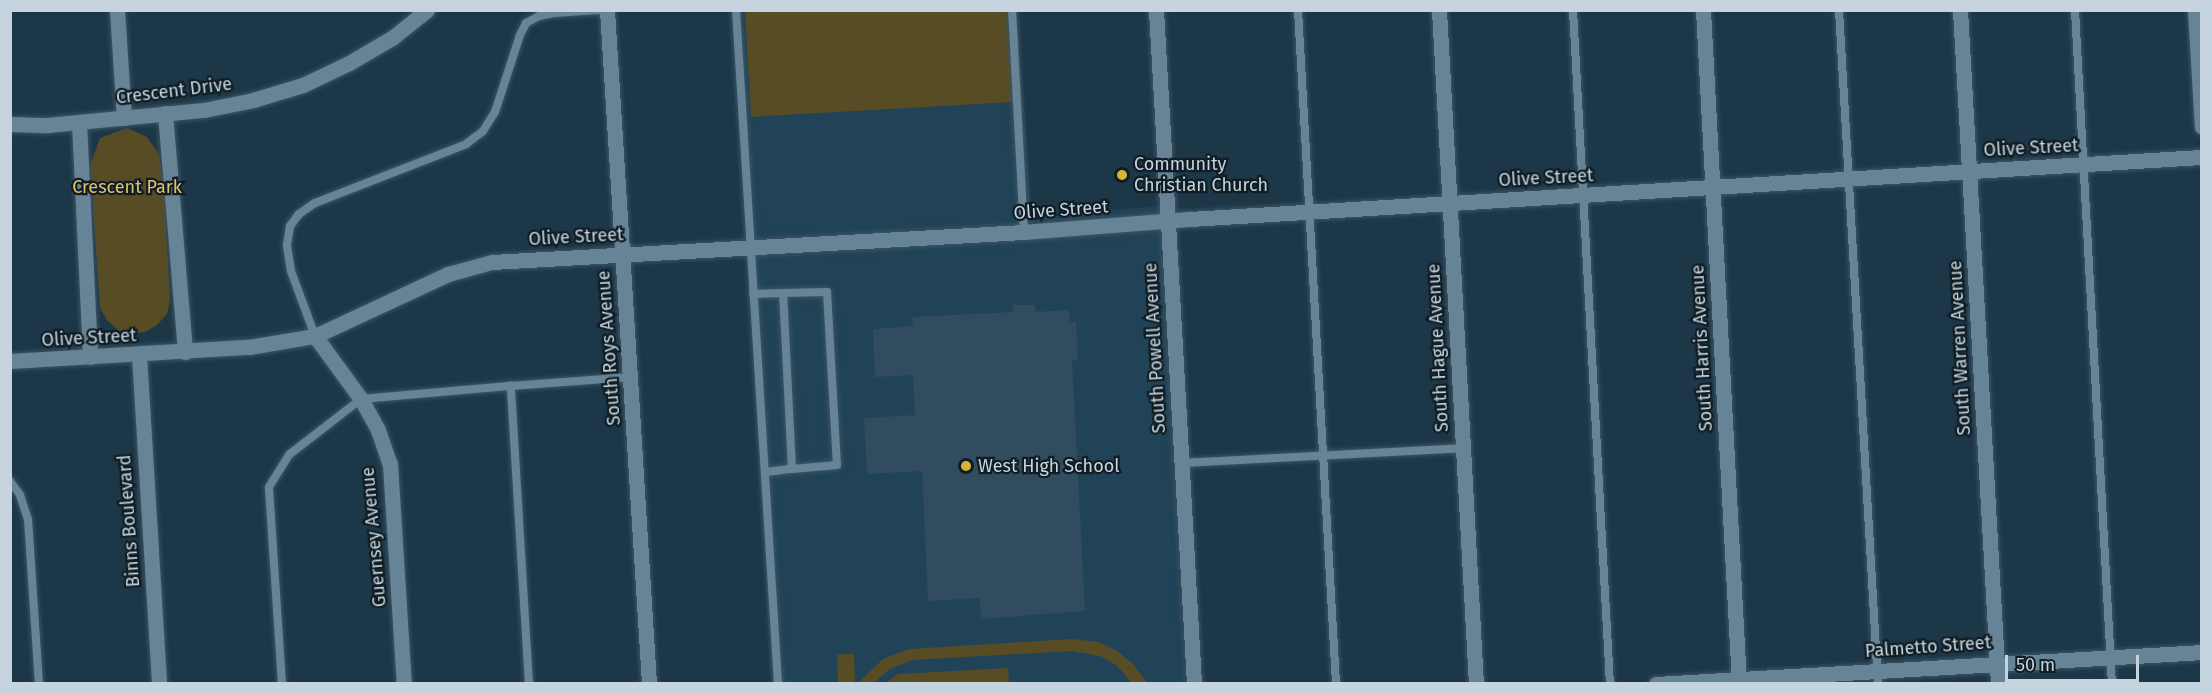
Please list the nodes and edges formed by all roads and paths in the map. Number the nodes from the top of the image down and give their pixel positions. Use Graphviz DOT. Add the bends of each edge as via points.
graph roads {
  1 [pos="117,10"];
  2 [pos="427,10"];
  3 [pos="598,10"];
  4 [pos="607,10"];
  5 [pos="736,10"];
  6 [pos="1012,10"];
  7 [pos="1156,10"];
  8 [pos="1298,10"];
  9 [pos="1439,10"];
  10 [pos="1573,10"];
  11 [pos="1703,10"];
  12 [pos="1839,10"];
  13 [pos="1960,10"];
  14 [pos="2075,10"];
  15 [pos="2195,10"];
  16 [pos="165,113"];
  17 [pos="124,118"];
  18 [pos="79,122"];
  19 [pos="10,124"];
  20 [pos="2202,127"];
  21 [pos="2202,157"];
  22 [pos="2083,165"];
  23 [pos="1970,171"];
  24 [pos="1849,180"];
  25 [pos="1713,189"];
  26 [pos="1582,196"];
  27 [pos="1450,203"];
  28 [pos="1309,212"];
  29 [pos="1168,222"];
  30 [pos="1024,232"];
  31 [pos="750,247"];
  32 [pos="622,254"];
  33 [pos="783,293"];
  34 [pos="753,294"];
  35 [pos="315,336"];
  36 [pos="184,352"];
  37 [pos="139,355"];
  38 [pos="90,357"];
  39 [pos="10,361"];
  40 [pos="631,377"];
  41 [pos="511,386"];
  42 [pos="361,399"];
  43 [pos="1463,448"];
  44 [pos="1323,456"];
  45 [pos="1182,463"];
  46 [pos="792,469"];
  47 [pos="766,472"];
  48 [pos="10,481"];
  49 [pos="2202,652"];
  50 [pos="2110,657"];
  51 [pos="1997,663"];
  52 [pos="1878,677"];
  53 [pos="1739,681"];
  54 [pos="39,684"];
  55 [pos="159,684"];
  56 [pos="282,684"];
  57 [pos="404,684"];
  58 [pos="529,684"];
  59 [pos="649,684"];
  60 [pos="778,684"];
  61 [pos="1194,684"];
  62 [pos="1336,684"];
  63 [pos="1476,684"];
  64 [pos="1610,684"];
  65 [pos="1656,684"];
  66 [pos="1998,684"];
  67 [pos="2112,684"];
  1 -- 17 [label="street"];
  2 -- 16 [label="street, Crescent Drive" via="392,38 303,85 204,110"];
  3 -- 35 [label="lane" via="554,13 526,23 495,112 483,131 466,144 315,203 299,214 290,226 287,245 291,271"];
  4 -- 32 [label="street, South Roys Avenue"];
  5 -- 31 [label="lane"];
  6 -- 30 [label="lane"];
  7 -- 29 [label="street, South Powell Avenue"];
  8 -- 28 [label="lane"];
  9 -- 27 [label="street, South Hague Avenue"];
  10 -- 26 [label="lane"];
  11 -- 25 [label="street, South Harris Avenue"];
  12 -- 24 [label="lane"];
  13 -- 23 [label="street, South Warren Avenue"];
  14 -- 22 [label="lane"];
  15 -- 20 [label="street"];
  16 -- 17 [label="street, Crescent Drive"];
  16 -- 36 [label="street"];
  17 -- 18 [label="street, Crescent Drive"];
  18 -- 19 [label="street, Crescent Drive"];
  18 -- 38 [label="street"];
  21 -- 22 [label="street, Olive Street"];
  22 -- 23 [label="street, Olive Street"];
  22 -- 50 [label="lane"];
  23 -- 24 [label="street, Olive Street"];
  23 -- 51 [label="street, South Warren Avenue"];
  24 -- 25 [label="street, Olive Street"];
  24 -- 52 [label="lane"];
  25 -- 26 [label="street, Olive Street"];
  25 -- 53 [label="street, South Harris Avenue"];
  26 -- 27 [label="street, Olive Street"];
  26 -- 64 [label="lane"];
  27 -- 28 [label="street, Olive Street"];
  27 -- 43 [label="street, South Hague Avenue"];
  28 -- 29 [label="street, Olive Street"];
  28 -- 44 [label="lane"];
  29 -- 30 [label="street, Olive Street"];
  29 -- 45 [label="street, South Powell Avenue"];
  30 -- 31 [label="street, Olive Street"];
  31 -- 32 [label="street, Olive Street"];
  31 -- 34 [label="lane"];
  32 -- 35 [label="street, Olive Street" via="492,262 448,274"];
  32 -- 40 [label="street, South Roys Avenue"];
  33 -- 34 [label="lane"];
  33 -- 46 [label="lane"];
  33 -- 46 [label="lane" via="827,292 837,465"];
  34 -- 47 [label="lane"];
  35 -- 36 [label="street, Olive Street"];
  35 -- 42 [label="street, Guernsey Avenue"];
  36 -- 37 [label="street, Olive Street"];
  37 -- 38 [label="street, Olive Street"];
  37 -- 55 [label="street, Binns Boulevard"];
  38 -- 39 [label="street, Olive Street"];
  40 -- 41 [label="lane"];
  40 -- 59 [label="street, South Roys Avenue"];
  41 -- 42 [label="lane"];
  41 -- 58 [label="lane"];
  42 -- 56 [label="lane" via="290,453 269,488"];
  42 -- 57 [label="street, Guernsey Avenue" via="390,464"];
  43 -- 44 [label="lane"];
  43 -- 63 [label="street, South Hague Avenue"];
  44 -- 45 [label="lane"];
  44 -- 62 [label="lane"];
  45 -- 61 [label="street, South Powell Avenue"];
  46 -- 47 [label="lane"];
  47 -- 60 [label="lane"];
  48 -- 54 [label="lane" via="20,495 28,519"];
  49 -- 50 [label="street, Palmetto Street"];
  50 -- 51 [label="street, Palmetto Street"];
  50 -- 67 [label="lane"];
  51 -- 52 [label="street, Palmetto Street"];
  51 -- 66 [label="street, South Warren Avenue"];
  52 -- 53 [label="street, Palmetto Street"];
  53 -- 65 [label="street, Palmetto Street"];
}
